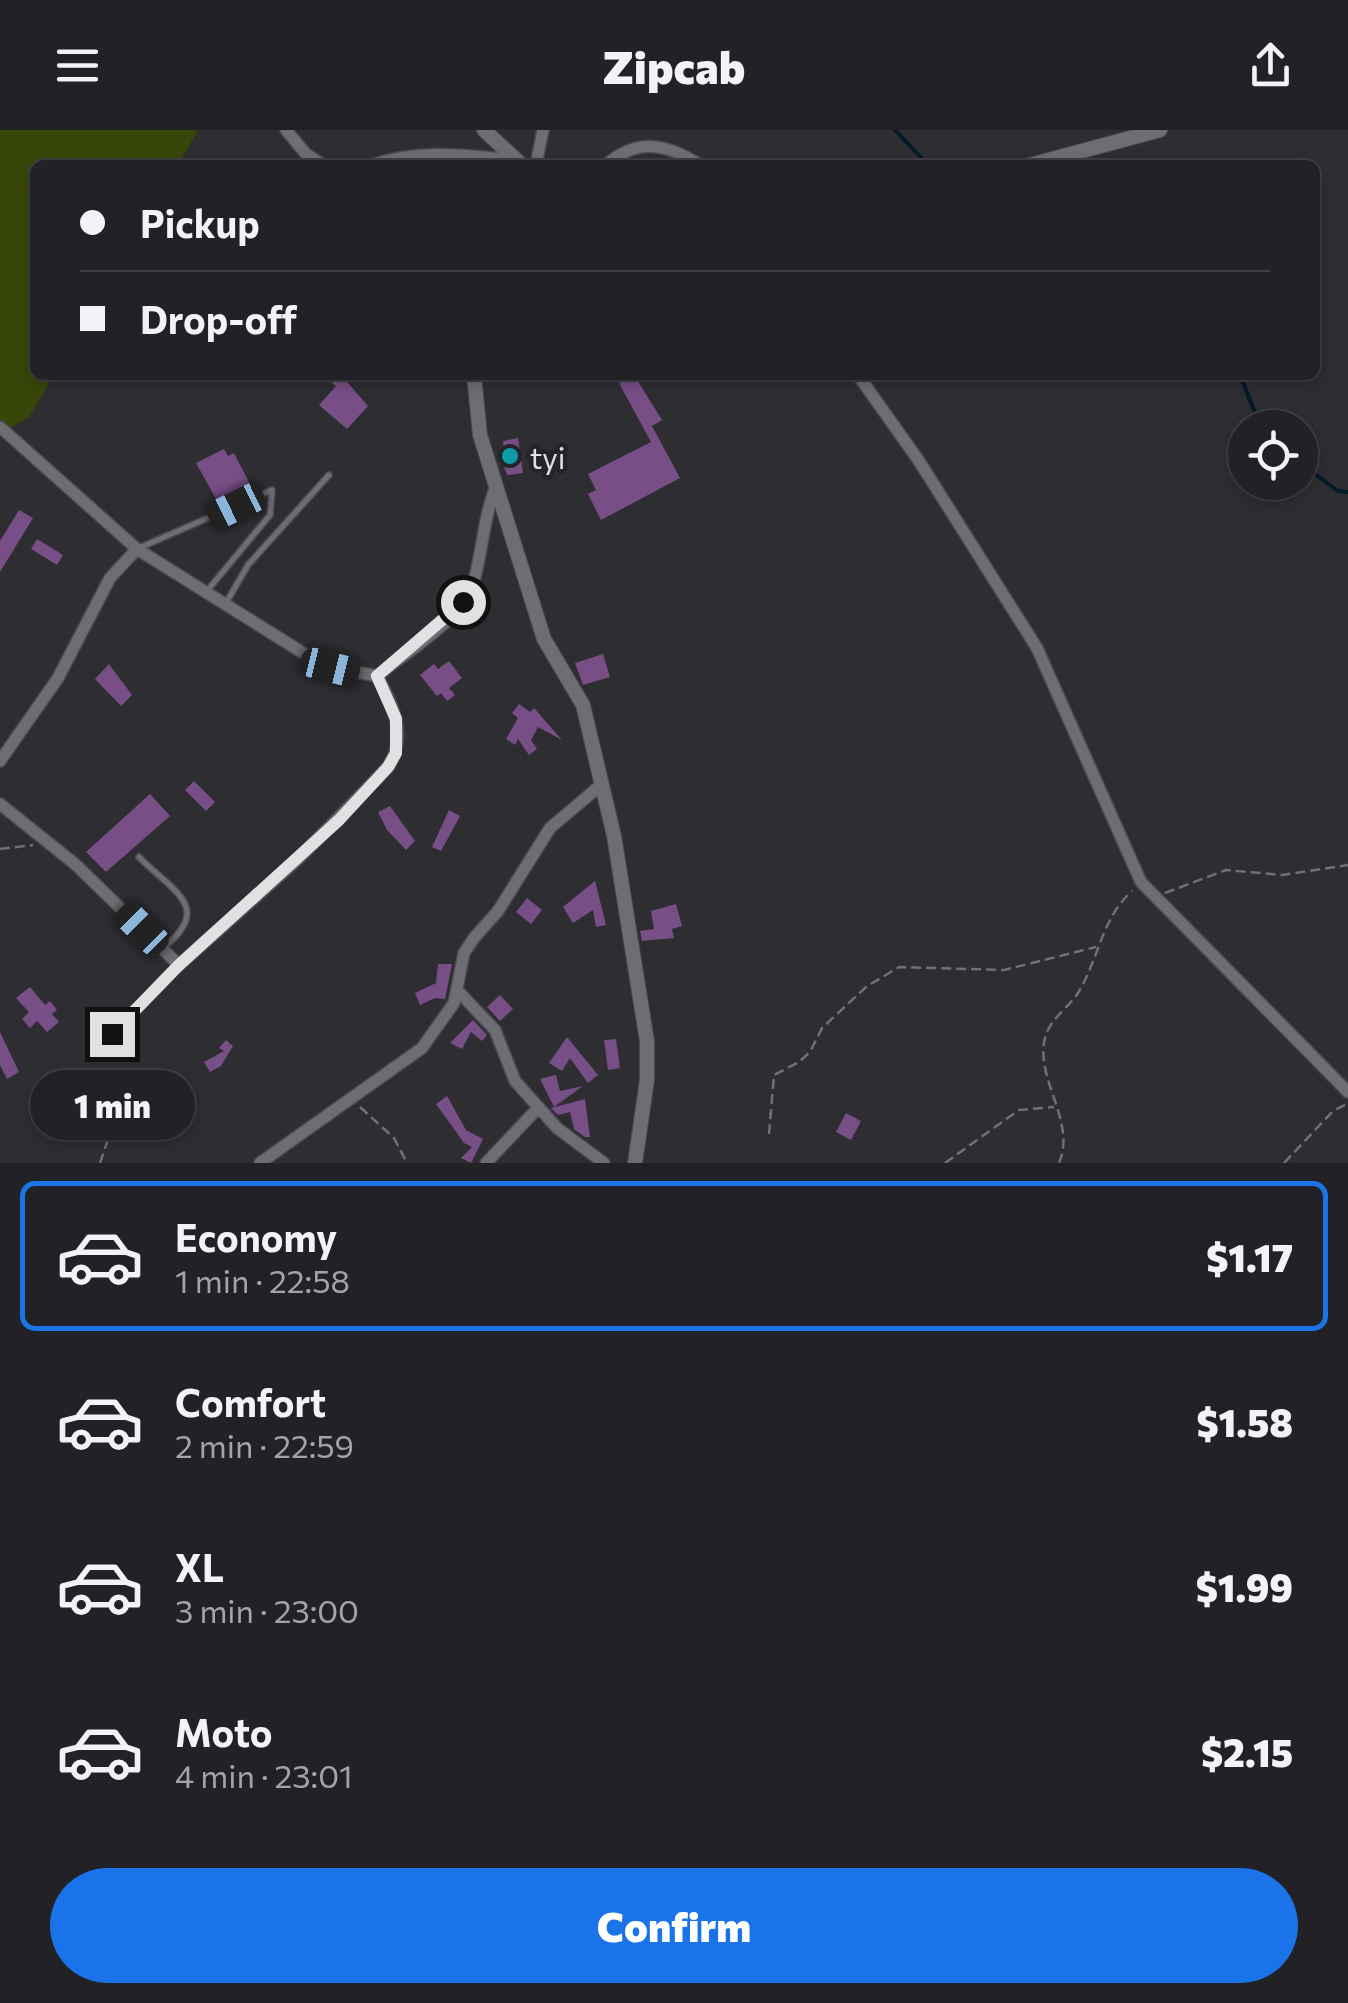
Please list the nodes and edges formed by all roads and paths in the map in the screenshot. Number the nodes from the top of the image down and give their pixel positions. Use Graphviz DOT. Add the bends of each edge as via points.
graph roads {
  1 [pos="286,130"];
  2 [pos="484,130"];
  3 [pos="542,130"];
  4 [pos="1160,130"];
  5 [pos="315,160"];
  6 [pos="386,160"];
  7 [pos="503,160"];
  8 [pos="518,160"];
  9 [pos="537,160"];
  10 [pos="613,160"];
  11 [pos="687,160"];
  12 [pos="1049,160"];
  13 [pos="474,380"];
  14 [pos="862,380"];
  15 [pos="0,426"];
  16 [pos="329,476"];
  17 [pos="496,486"];
  18 [pos="137,548"];
  19 [pos="205,593"];
  20 [pos="224,606"];
  21 [pos="377,676"];
  22 [pos="0,761"];
  23 [pos="602,784"];
  24 [pos="0,804"];
  25 [pos="48,842"];
  26 [pos="0,849"];
  27 [pos="138,857"];
  28 [pos="1348,866"];
  29 [pos="1141,882"];
  30 [pos="1155,898"];
  31 [pos="1096,947"];
  32 [pos="162,948"];
  33 [pos="179,965"];
  34 [pos="457,990"];
  35 [pos="101,1042"];
  36 [pos="110,1074"];
  37 [pos="1348,1092"];
  38 [pos="350,1102"];
  39 [pos="1348,1103"];
  40 [pos="1056,1107"];
  41 [pos="538,1108"];
  42 [pos="769,1134"];
  43 [pos="100,1163"];
  44 [pos="260,1163"];
  45 [pos="408,1163"];
  46 [pos="486,1163"];
  47 [pos="604,1163"];
  48 [pos="636,1163"];
  49 [pos="945,1163"];
  50 [pos="1058,1163"];
  51 [pos="1284,1163"];
  1 -- 5 [label="street"];
  2 -- 8 [label="street"];
  3 -- 9 [label="street"];
  4 -- 12 [label="street"];
  6 -- 7 [label="street" via="434,152"];
  10 -- 11 [label="street" via="646,144"];
  13 -- 17 [label="street" via="480,435"];
  14 -- 29 [label="street" via="1036,648"];
  15 -- 18 [label="street"];
  16 -- 20 [label="lane" via="248,565"];
  17 -- 21 [label="street" via="482,525 475,579 463,602"];
  17 -- 23 [label="street" via="544,640 583,705"];
  18 -- 19 [label="street"];
  18 -- 19 [label="lane" via="272,490 270,515"];
  18 -- 22 [label="street" via="110,578 58,678"];
  19 -- 20 [label="street"];
  20 -- 21 [label="street" via="330,667"];
  21 -- 33 [label="street" via="396,719 396,753 388,767"];
  23 -- 34 [label="street" via="550,828 464,953"];
  23 -- 48 [label="street" via="647,1040"];
  24 -- 25 [label="street"];
  25 -- 26 [label="path"];
  25 -- 32 [label="street"];
  27 -- 32 [label="lane" via="185,903 190,918"];
  28 -- 30 [label="path" via="1282,875 1226,870"];
  29 -- 30 [label="street"];
  29 -- 31 [label="path" via="1118,904"];
  30 -- 37 [label="street"];
  31 -- 40 [label="path" via="1078,995 1060,1009 1044,1043"];
  31 -- 42 [label="path" via="1004,970 900,967 883,974 822,1028 810,1052 774,1074"];
  32 -- 33 [label="street"];
  33 -- 35 [label="lane"];
  34 -- 38 [label="street" via="422,1048"];
  34 -- 41 [label="street" via="494,1030 515,1081"];
  36 -- 43 [label="path" via="124,1092"];
  38 -- 44 [label="street"];
  38 -- 45 [label="path" via="382,1124"];
  39 -- 51 [label="path"];
  40 -- 49 [label="path" via="1019,1110"];
  40 -- 50 [label="path" via="1066,1144"];
  41 -- 46 [label="street"];
  41 -- 47 [label="street"];
}
